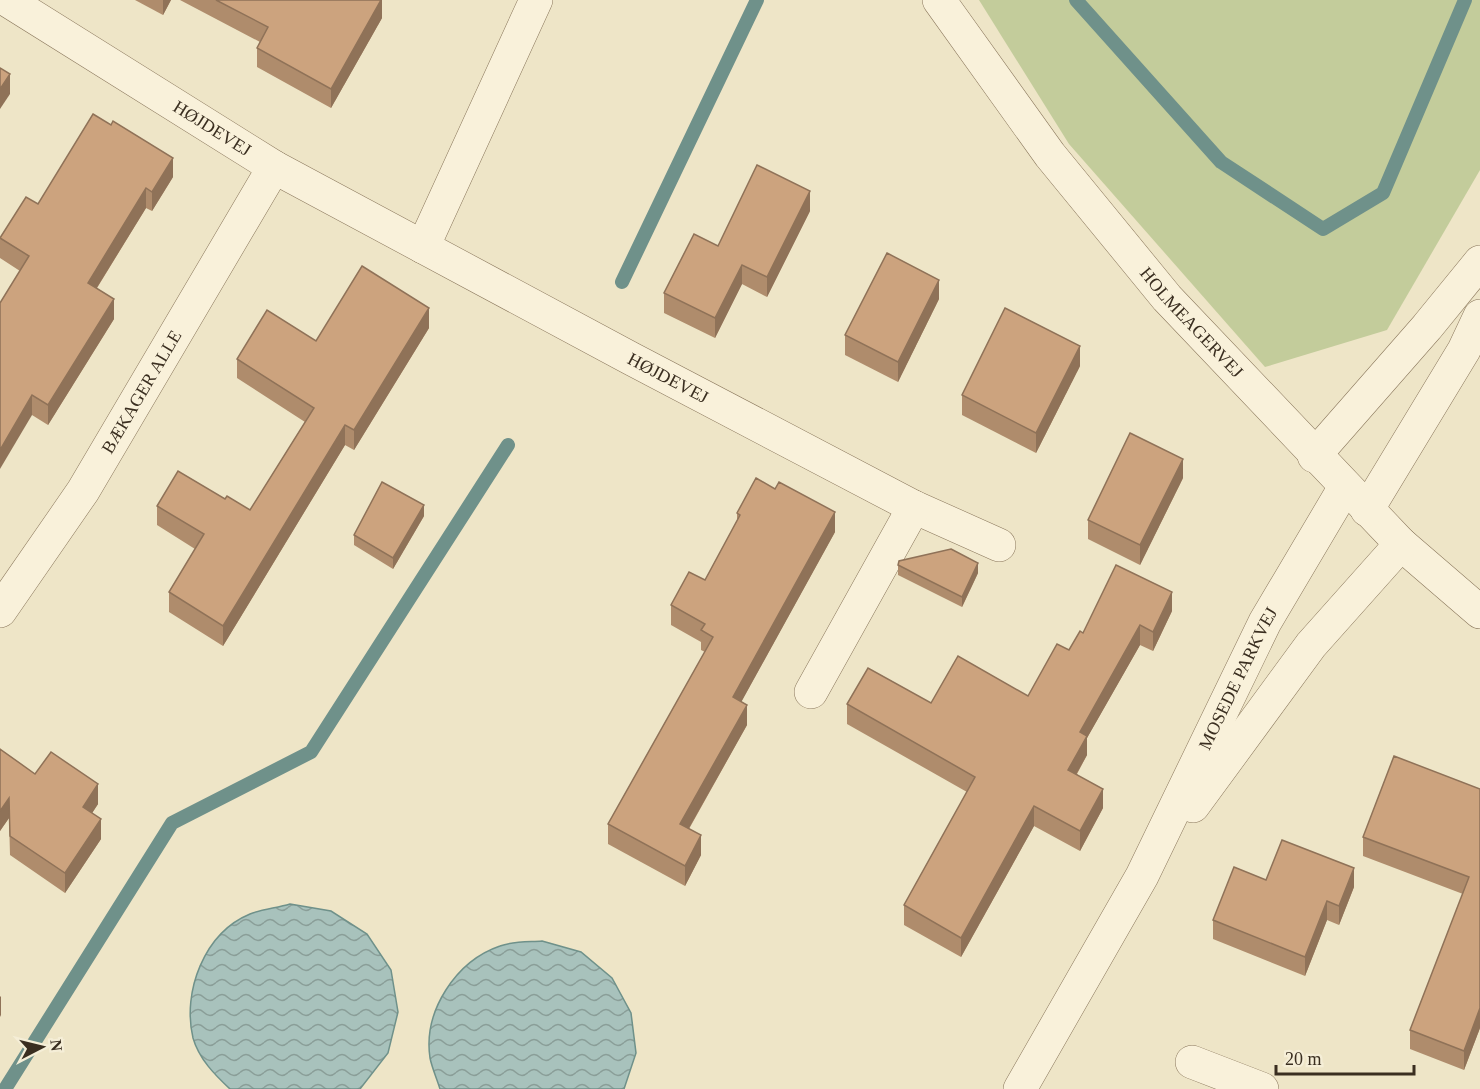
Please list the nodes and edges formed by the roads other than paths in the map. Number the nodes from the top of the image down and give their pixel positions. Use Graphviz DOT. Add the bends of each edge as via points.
graph roads {
  1 [pos="6,0"];
  2 [pos="536,0"];
  3 [pos="939,0"];
  4 [pos="274,167"];
  5 [pos="423,247"];
  6 [pos="1480,262"];
  7 [pos="1480,316"];
  8 [pos="1314,456"];
  9 [pos="1345,487"];
  10 [pos="914,507"];
  11 [pos="1367,510"];
  12 [pos="1401,544"];
  13 [pos="999,545"];
  14 [pos="0,611"];
  15 [pos="1480,612"];
  16 [pos="811,692"];
  17 [pos="1142,876"];
  18 [pos="1192,1062"];
  19 [pos="1020,1089"];
  20 [pos="1262,1089"];
  1 -- 4 [label="street, HØJDEVEJ"];
  2 -- 5 [label="street"];
  3 -- 8 [label="street, HOLMEAGERVEJ" via="1050,155 1167,298"];
  4 -- 5 [label="street, HØJDEVEJ"];
  4 -- 14 [label="street, BÆKAGER ALLE" via="83,491"];
  5 -- 10 [label="street, HØJDEVEJ"];
  6 -- 8 [label="street"];
  7 -- 11 [label="street" via="1464,350"];
  8 -- 9 [label="street, HOLMEAGERVEJ"];
  9 -- 11 [label="street, HOLMEAGERVEJ"];
  9 -- 17 [label="street, MOSEDE PARKVEJ" via="1265,622"];
  10 -- 13 [label="street, HØJDEVEJ"];
  10 -- 16 [label="street"];
  11 -- 12 [label="street, HOLMEAGERVEJ"];
  12 -- 15 [label="street, HOLMEAGERVEJ"];
  12 -- 17 [label="street, MOSEDE PARKVEJ" via="1311,645"];
  17 -- 19 [label="street, MOSEDE PARKVEJ"];
  18 -- 20 [label="street"];
}
